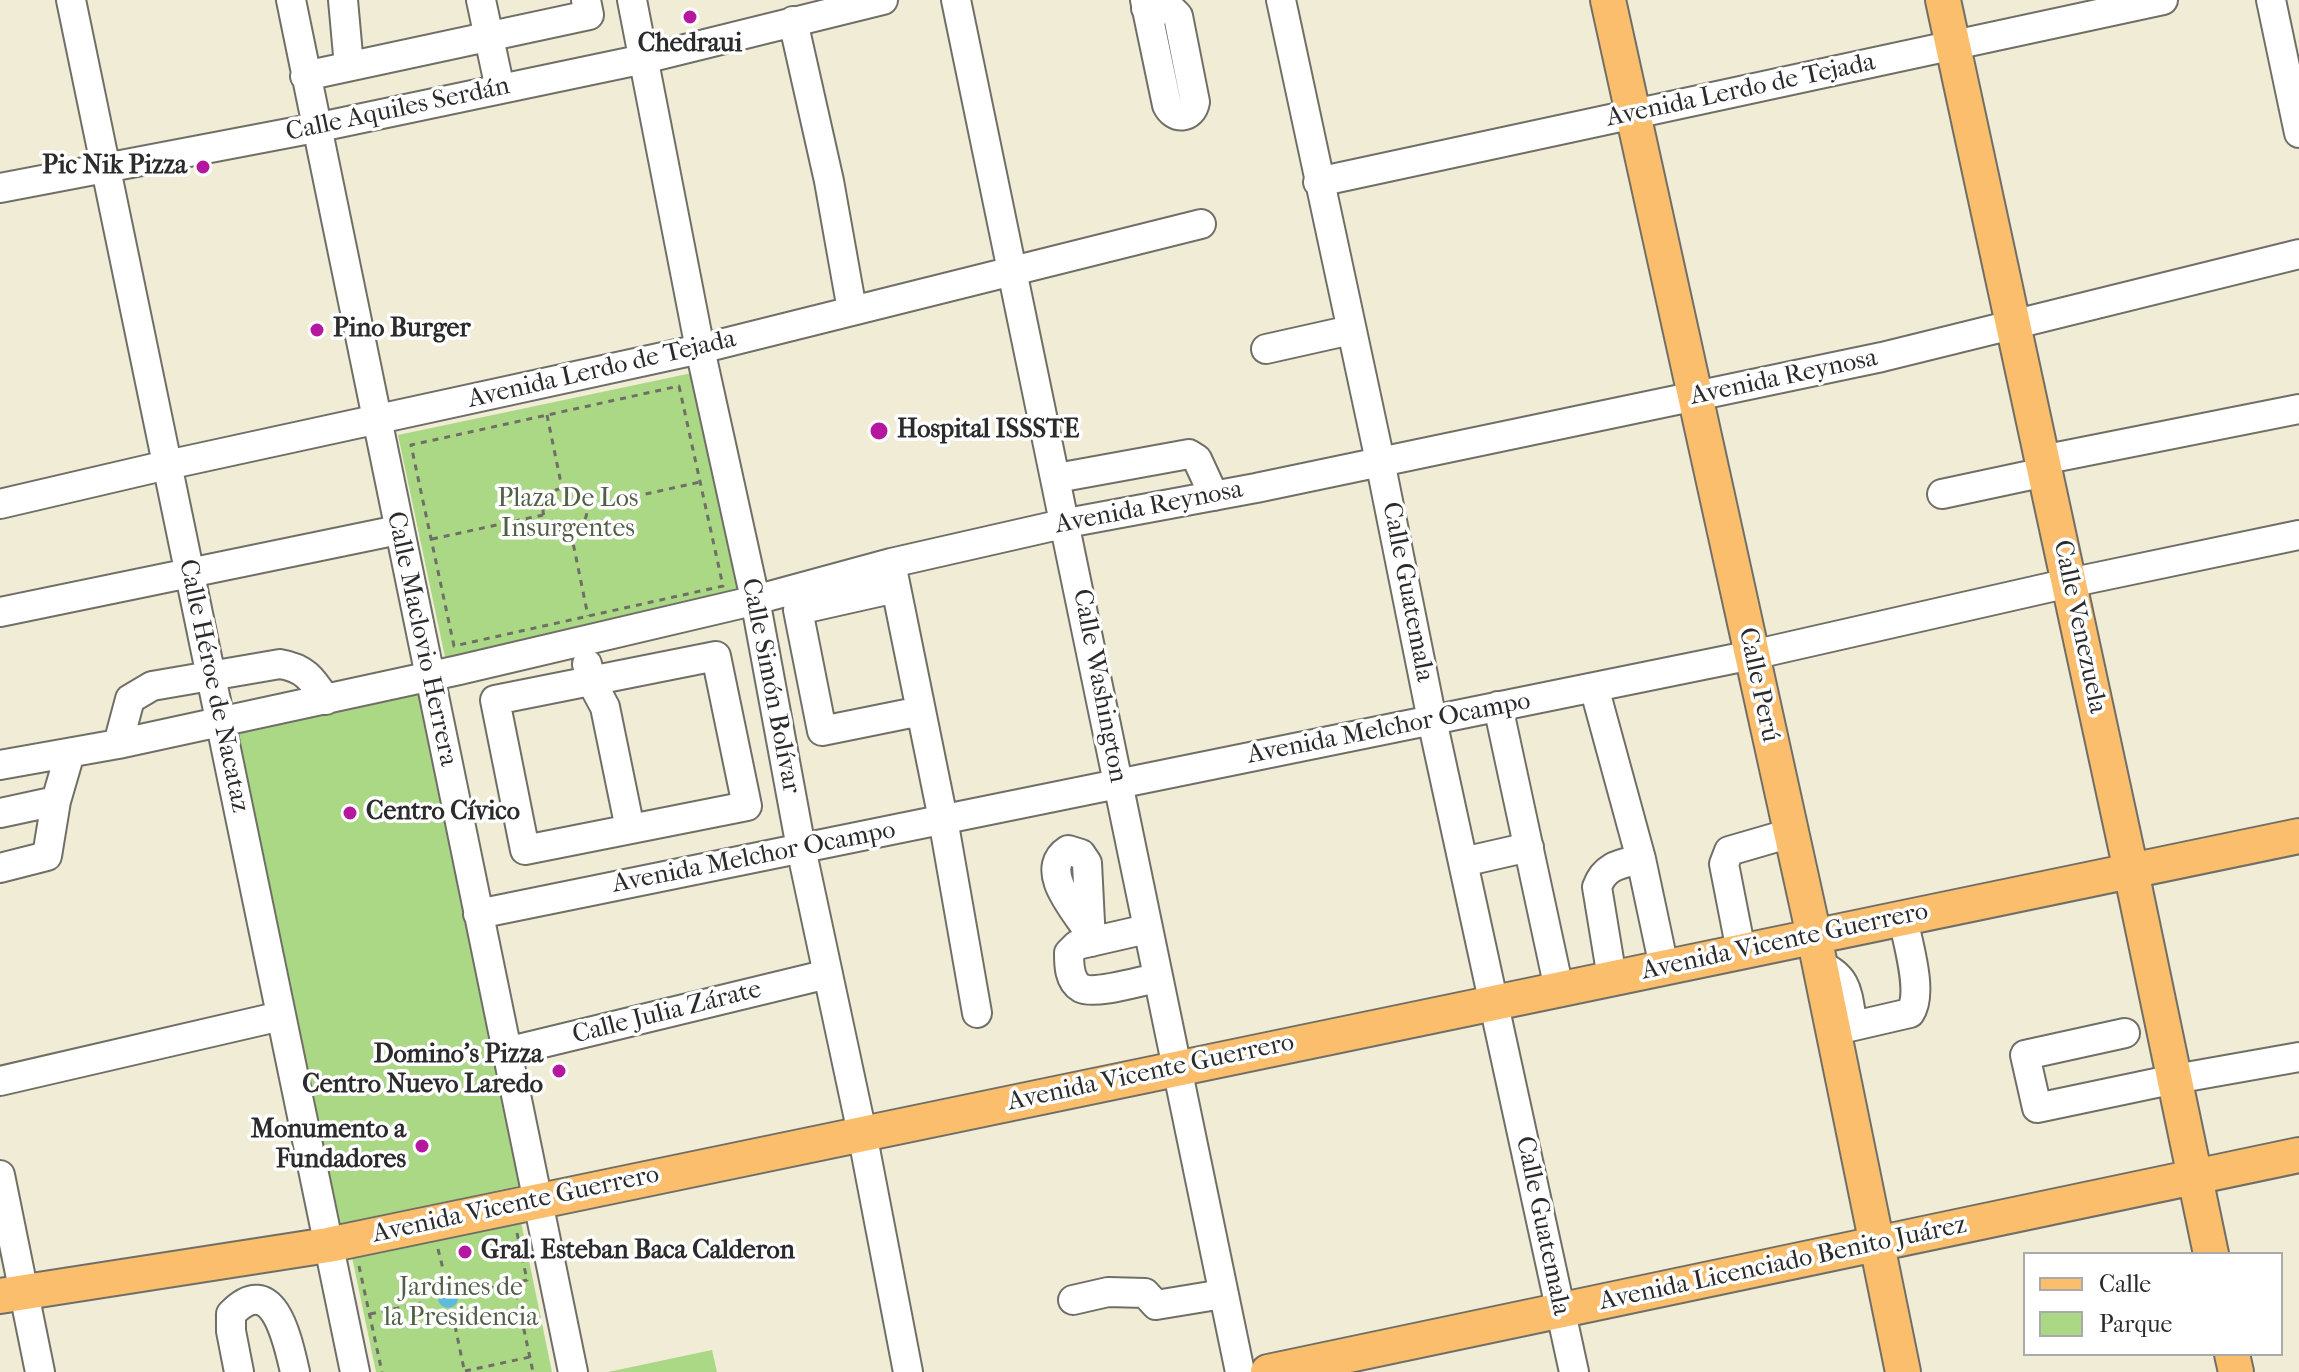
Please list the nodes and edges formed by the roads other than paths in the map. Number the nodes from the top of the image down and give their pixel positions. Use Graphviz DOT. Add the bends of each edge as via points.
graph roads {
  1 [pos="71,0"];
  2 [pos="291,0"];
  3 [pos="343,0"];
  4 [pos="481,0"];
  5 [pos="586,0"];
  6 [pos="632,0"];
  7 [pos="883,0"];
  8 [pos="956,0"];
  9 [pos="1281,0"];
  10 [pos="1608,0"];
  11 [pos="1943,0"];
  12 [pos="2163,0"];
  13 [pos="2271,0"];
  14 [pos="793,21"];
  15 [pos="489,37"];
  16 [pos="1953,45"];
  17 [pos="644,59"];
  18 [pos="349,66"];
  19 [pos="305,76"];
  20 [pos="500,89"];
  21 [pos="1633,114"];
  22 [pos="315,128"];
  23 [pos="2299,133"];
  24 [pos="106,170"];
  25 [pos="1318,182"];
  26 [pos="0,188"];
  27 [pos="1201,224"];
  28 [pos="2299,254"];
  29 [pos="1014,271"];
  30 [pos="852,310"];
  31 [pos="2012,327"];
  32 [pos="1351,330"];
  33 [pos="700,349"];
  34 [pos="1266,349"];
  35 [pos="1695,398"];
  36 [pos="2299,409"];
  37 [pos="376,420"];
  38 [pos="1380,461"];
  39 [pos="167,465"];
  40 [pos="2044,466"];
  41 [pos="1057,478"];
  42 [pos="1942,494"];
  43 [pos="1214,496"];
  44 [pos="0,504"];
  45 [pos="1067,523"];
  46 [pos="398,530"];
  47 [pos="2299,535"];
  48 [pos="190,572"];
  49 [pos="894,576"];
  50 [pos="2069,583"];
  51 [pos="755,599"];
  52 [pos="0,612"];
  53 [pos="591,631"];
  54 [pos="1752,655"];
  55 [pos="211,676"];
  56 [pos="428,677"];
  57 [pos="600,680"];
  58 [pos="1594,687"];
  59 [pos="326,700"];
  60 [pos="1498,706"];
  61 [pos="921,711"];
  62 [pos="1432,720"];
  63 [pos="220,721"];
  64 [pos="118,744"];
  65 [pos="70,753"];
  66 [pos="0,765"];
  67 [pos="1118,784"];
  68 [pos="56,801"];
  69 [pos="0,813"];
  70 [pos="943,819"];
  71 [pos="630,829"];
  72 [pos="1791,833"];
  73 [pos="2299,836"];
  74 [pos="1529,847"];
  75 [pos="801,848"];
  76 [pos="1641,859"];
  77 [pos="1463,862"];
  78 [pos="0,868"];
  79 [pos="2131,871"];
  80 [pos="478,914"];
  81 [pos="1903,918"];
  82 [pos="1147,929"];
  83 [pos="1816,950"];
  84 [pos="1741,951"];
  85 [pos="1664,967"];
  86 [pos="828,974"];
  87 [pos="1157,978"];
  88 [pos="1612,978"];
  89 [pos="1559,989"];
  90 [pos="1493,1003"];
  91 [pos="977,1013"];
  92 [pos="281,1016"];
  93 [pos="1843,1029"];
  94 [pos="2125,1033"];
  95 [pos="506,1052"];
  96 [pos="2299,1057"];
  97 [pos="1175,1068"];
  98 [pos="2175,1079"];
  99 [pos="0,1081"];
  100 [pos="862,1133"];
  101 [pos="2299,1155"];
  102 [pos="0,1175"];
  103 [pos="2195,1177"];
  104 [pos="537,1200"];
  105 [pos="328,1245"];
  106 [pos="1875,1245"];
  107 [pos="2211,1252"];
  108 [pos="12,1293"];
  109 [pos="1223,1294"];
  110 [pos="1073,1300"];
  111 [pos="1560,1311"];
  112 [pos="40,1372"];
  113 [pos="239,1372"];
  114 [pos="295,1372"];
  115 [pos="355,1372"];
  116 [pos="573,1372"];
  117 [pos="908,1372"];
  118 [pos="1240,1372"];
  119 [pos="1268,1372"];
  120 [pos="1574,1372"];
  121 [pos="1903,1372"];
  1 -- 24 [label="street, Calle Héroe de Nacataz"];
  2 -- 19 [label="street, Calle Maclovio Herrera"];
  3 -- 18 [label="street"];
  4 -- 15 [label="street"];
  5 -- 15 [label="street" via="589,15"];
  6 -- 17 [label="street, Calle Simón Bolívar"];
  7 -- 14 [label="street, Calle Aquiles Serdán"];
  8 -- 29 [label="street, Calle Washington"];
  9 -- 25 [label="street, Calle Guatemala"];
  10 -- 21 [label="main road, Calle Perú"];
  11 -- 16 [label="main road, Calle Venezuela"];
  12 -- 16 [label="street, Avenida Lerdo de Tejada"];
  13 -- 23 [label="street"];
  14 -- 17 [label="street, Calle Aquiles Serdán"];
  14 -- 30 [label="street"];
  15 -- 18 [label="street"];
  15 -- 20 [label="street"];
  16 -- 21 [label="street, Avenida Lerdo de Tejada"];
  16 -- 31 [label="main road, Calle Venezuela"];
  17 -- 20 [label="street, Calle Aquiles Serdán"];
  17 -- 33 [label="street, Calle Simón Bolívar"];
  18 -- 19 [label="street"];
  19 -- 22 [label="street, Calle Maclovio Herrera"];
  20 -- 22 [label="street, Calle Aquiles Serdán"];
  21 -- 25 [label="street, Avenida Lerdo de Tejada"];
  21 -- 35 [label="main road, Calle Perú"];
  22 -- 24 [label="street, Calle Aquiles Serdán"];
  22 -- 37 [label="street, Calle Maclovio Herrera"];
  24 -- 26 [label="street, Calle Aquiles Serdán"];
  24 -- 39 [label="street, Calle Héroe de Nacataz"];
  25 -- 32 [label="street, Calle Guatemala"];
  27 -- 29 [label="street, Avenida Lerdo de Tejada"];
  28 -- 31 [label="street, Avenida Reynosa"];
  29 -- 30 [label="street, Avenida Lerdo de Tejada"];
  29 -- 41 [label="street, Calle Washington"];
  30 -- 33 [label="street, Avenida Lerdo de Tejada"];
  31 -- 35 [label="street, Avenida Reynosa"];
  31 -- 40 [label="main road, Calle Venezuela"];
  32 -- 34 [label="street"];
  32 -- 38 [label="street, Calle Guatemala"];
  33 -- 37 [label="street, Avenida Lerdo de Tejada"];
  33 -- 51 [label="street, Calle Simón Bolívar"];
  35 -- 38 [label="street, Avenida Reynosa"];
  35 -- 54 [label="main road, Calle Perú"];
  36 -- 40 [label="street"];
  37 -- 39 [label="street, Avenida Lerdo de Tejada"];
  37 -- 46 [label="street, Calle Maclovio Herrera"];
  38 -- 43 [label="street, Avenida Reynosa"];
  38 -- 62 [label="street, Calle Guatemala"];
  39 -- 44 [label="street, Avenida Lerdo de Tejada"];
  39 -- 48 [label="street, Calle Héroe de Nacataz"];
  40 -- 42 [label="street"];
  40 -- 50 [label="main road, Calle Venezuela"];
  41 -- 43 [label="street" via="1189,454 1197,459"];
  41 -- 45 [label="street, Calle Washington"];
  43 -- 45 [label="street, Avenida Reynosa"];
  45 -- 49 [label="street, Avenida Reynosa"];
  45 -- 67 [label="street, Calle Washington"];
  46 -- 48 [label="street"];
  46 -- 56 [label="street, Calle Maclovio Herrera"];
  47 -- 50 [label="street, Avenida Melchor Ocampo"];
  48 -- 52 [label="street"];
  48 -- 55 [label="street, Calle Héroe de Nacataz"];
  49 -- 51 [label="street, Avenida Reynosa"];
  49 -- 61 [label="street"];
  49 -- 61 [label="street" via="798,610 822,731"];
  50 -- 54 [label="street, Avenida Melchor Ocampo"];
  50 -- 79 [label="main road, Calle Venezuela"];
  51 -- 53 [label="street, Avenida Reynosa"];
  51 -- 75 [label="street, Calle Simón Bolívar"];
  53 -- 56 [label="street, Avenida Reynosa"];
  53 -- 57 [label="street"];
  54 -- 58 [label="street, Avenida Melchor Ocampo"];
  54 -- 72 [label="main road, Calle Perú"];
  55 -- 59 [label="street" via="297,666"];
  55 -- 63 [label="street, Calle Héroe de Nacataz"];
  55 -- 64 [label="street" via="152,686 130,699"];
  56 -- 59 [label="street, Avenida Reynosa"];
  56 -- 80 [label="street, Calle Maclovio Herrera"];
  57 -- 71 [label="street"];
  57 -- 71 [label="street" via="495,700 525,850"];
  57 -- 71 [label="street" via="716,656 747,806"];
  58 -- 60 [label="street, Avenida Melchor Ocampo"];
  58 -- 76 [label="street"];
  59 -- 63 [label="street, Avenida Reynosa"];
  60 -- 62 [label="street, Avenida Melchor Ocampo"];
  60 -- 74 [label="street"];
  61 -- 70 [label="street"];
  62 -- 67 [label="street, Avenida Melchor Ocampo"];
  62 -- 77 [label="street, Calle Guatemala"];
  63 -- 64 [label="street, Avenida Reynosa"];
  63 -- 92 [label="street, Calle Héroe de Nacataz"];
  64 -- 65 [label="street, Avenida Reynosa"];
  65 -- 66 [label="street, Avenida Reynosa"];
  65 -- 68 [label="street"];
  67 -- 70 [label="street, Avenida Melchor Ocampo"];
  67 -- 82 [label="street, Calle Washington"];
  68 -- 69 [label="street"];
  68 -- 78 [label="street" via="47,856"];
  70 -- 75 [label="street, Avenida Melchor Ocampo"];
  70 -- 91 [label="street"];
  72 -- 83 [label="main road, Calle Perú"];
  72 -- 84 [label="street" via="1729,851 1724,864"];
  73 -- 79 [label="main road, Avenida Vicente Guerrero"];
  74 -- 77 [label="street"];
  74 -- 89 [label="street"];
  75 -- 80 [label="street, Avenida Melchor Ocampo"];
  75 -- 86 [label="street, Calle Simón Bolívar"];
  76 -- 85 [label="street"];
  76 -- 88 [label="street" via="1610,867 1597,887"];
  77 -- 90 [label="street, Calle Guatemala"];
  79 -- 81 [label="main road, Avenida Vicente Guerrero"];
  79 -- 98 [label="main road, Calle Venezuela"];
  80 -- 95 [label="street, Calle Maclovio Herrera"];
  81 -- 83 [label="main road, Avenida Vicente Guerrero"];
  81 -- 93 [label="street" via="1914,1007 1910,1013"];
  82 -- 87 [label="street, Calle Washington"];
  82 -- 87 [label="street" via="1090,937 1069,953 1070,971 1083,989"];
  83 -- 84 [label="main road, Avenida Vicente Guerrero"];
  83 -- 93 [label="main road, Calle Perú"];
  84 -- 85 [label="main road, Avenida Vicente Guerrero"];
  85 -- 88 [label="main road, Avenida Vicente Guerrero"];
  86 -- 95 [label="street, Calle Julia Zárate"];
  86 -- 100 [label="street, Calle Simón Bolívar"];
  87 -- 97 [label="street, Calle Washington"];
  88 -- 89 [label="main road, Avenida Vicente Guerrero"];
  89 -- 90 [label="main road, Avenida Vicente Guerrero"];
  90 -- 97 [label="main road, Avenida Vicente Guerrero"];
  90 -- 111 [label="street, Calle Guatemala"];
  92 -- 99 [label="street"];
  92 -- 105 [label="street, Calle Héroe de Nacataz"];
  93 -- 106 [label="main road, Calle Perú"];
  94 -- 98 [label="street" via="2025,1055 2037,1108"];
  95 -- 104 [label="street, Calle Maclovio Herrera"];
  96 -- 98 [label="street"];
  97 -- 100 [label="main road, Avenida Vicente Guerrero"];
  97 -- 109 [label="street, Calle Washington"];
  98 -- 103 [label="main road, Calle Venezuela"];
  100 -- 104 [label="main road, Avenida Vicente Guerrero"];
  100 -- 117 [label="street, Calle Simón Bolívar"];
  101 -- 103 [label="main road, Avenida Licenciado Benito Juárez"];
  102 -- 108 [label="street"];
  103 -- 106 [label="main road, Avenida Licenciado Benito Juárez"];
  103 -- 107 [label="main road, Calle Venezuela"];
  104 -- 105 [label="main road, Avenida Vicente Guerrero"];
  104 -- 116 [label="street, Calle Maclovio Herrera"];
  105 -- 108 [label="main road, Avenida Vicente Guerrero"];
  105 -- 115 [label="street, Calle Héroe de Nacataz"];
  106 -- 111 [label="main road, Avenida Licenciado Benito Juárez"];
  106 -- 121 [label="main road, Calle Perú"];
  108 -- 112 [label="street"];
  109 -- 110 [label="street" via="1156,1305 1145,1293 1108,1292"];
  109 -- 118 [label="street, Calle Washington"];
  111 -- 119 [label="main road, Avenida Licenciado Benito Juárez"];
  111 -- 120 [label="street, Calle Guatemala"];
  113 -- 114 [label="street" via="231,1314 241,1303 257,1300 272,1307 283,1322"];
}
